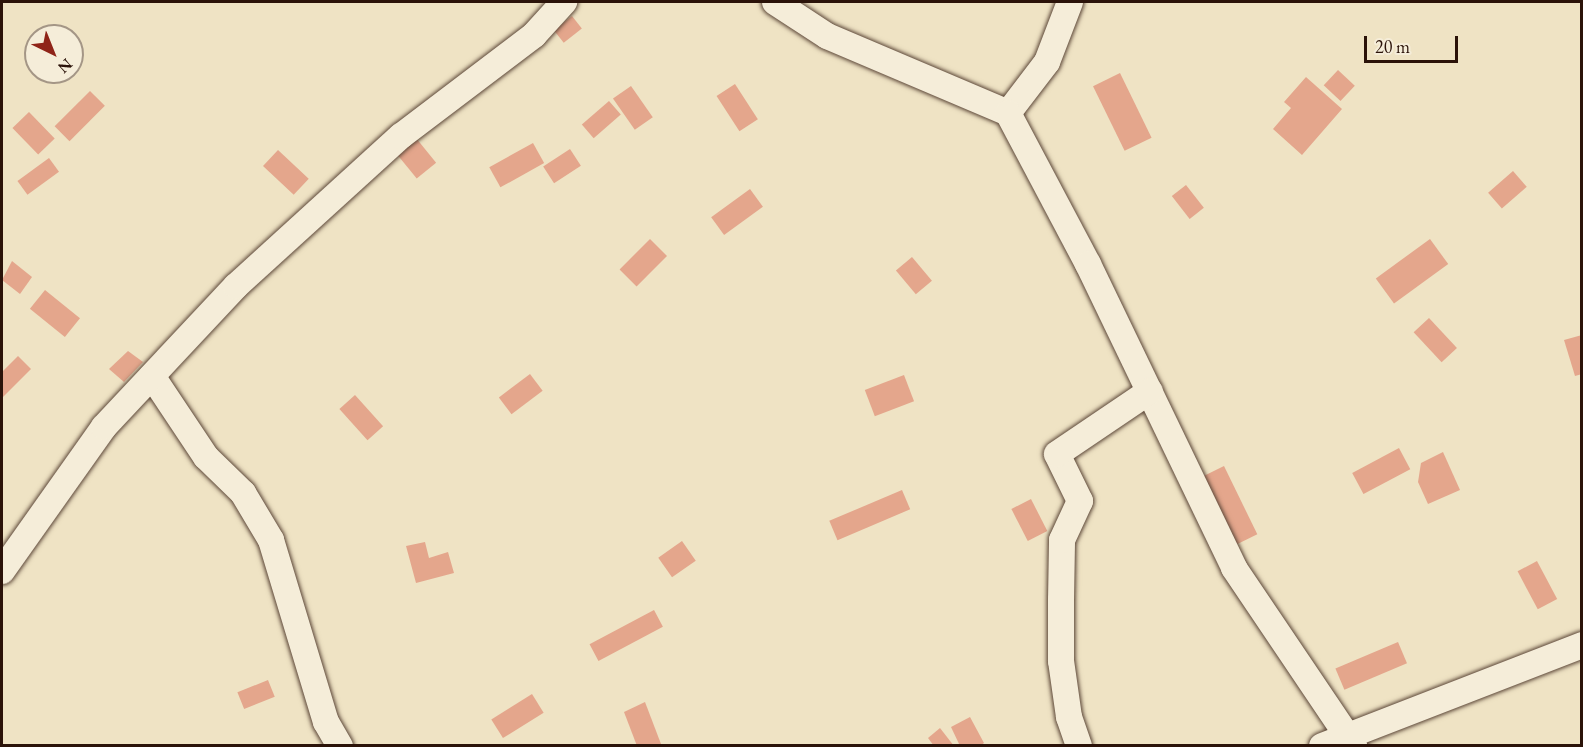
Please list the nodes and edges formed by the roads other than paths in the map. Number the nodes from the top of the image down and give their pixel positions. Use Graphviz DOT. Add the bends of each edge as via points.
graph roads {
  1 [pos="564,2"];
  2 [pos="775,2"];
  3 [pos="1070,2"];
  4 [pos="1008,113"];
  5 [pos="152,376"];
  6 [pos="1150,391"];
  7 [pos="2,571"];
  8 [pos="1581,645"];
  9 [pos="1350,740"];
  10 [pos="340,746"];
  11 [pos="1079,746"];
  12 [pos="1322,746"];
  1 -- 5 [label="street" via="534,34 401,136 254,270"];
  2 -- 4 [label="street" via="827,36"];
  3 -- 4 [label="street" via="1047,63"];
  4 -- 6 [label="street"];
  5 -- 7 [label="street" via="104,427"];
  5 -- 10 [label="street" via="206,457 243,493 271,540 326,722"];
  6 -- 9 [label="street" via="1234,568"];
  6 -- 11 [label="street" via="1057,454 1080,501 1062,540 1060,600 1061,661 1069,717"];
  8 -- 9 [label="street"];
  9 -- 12 [label="street"];
}
